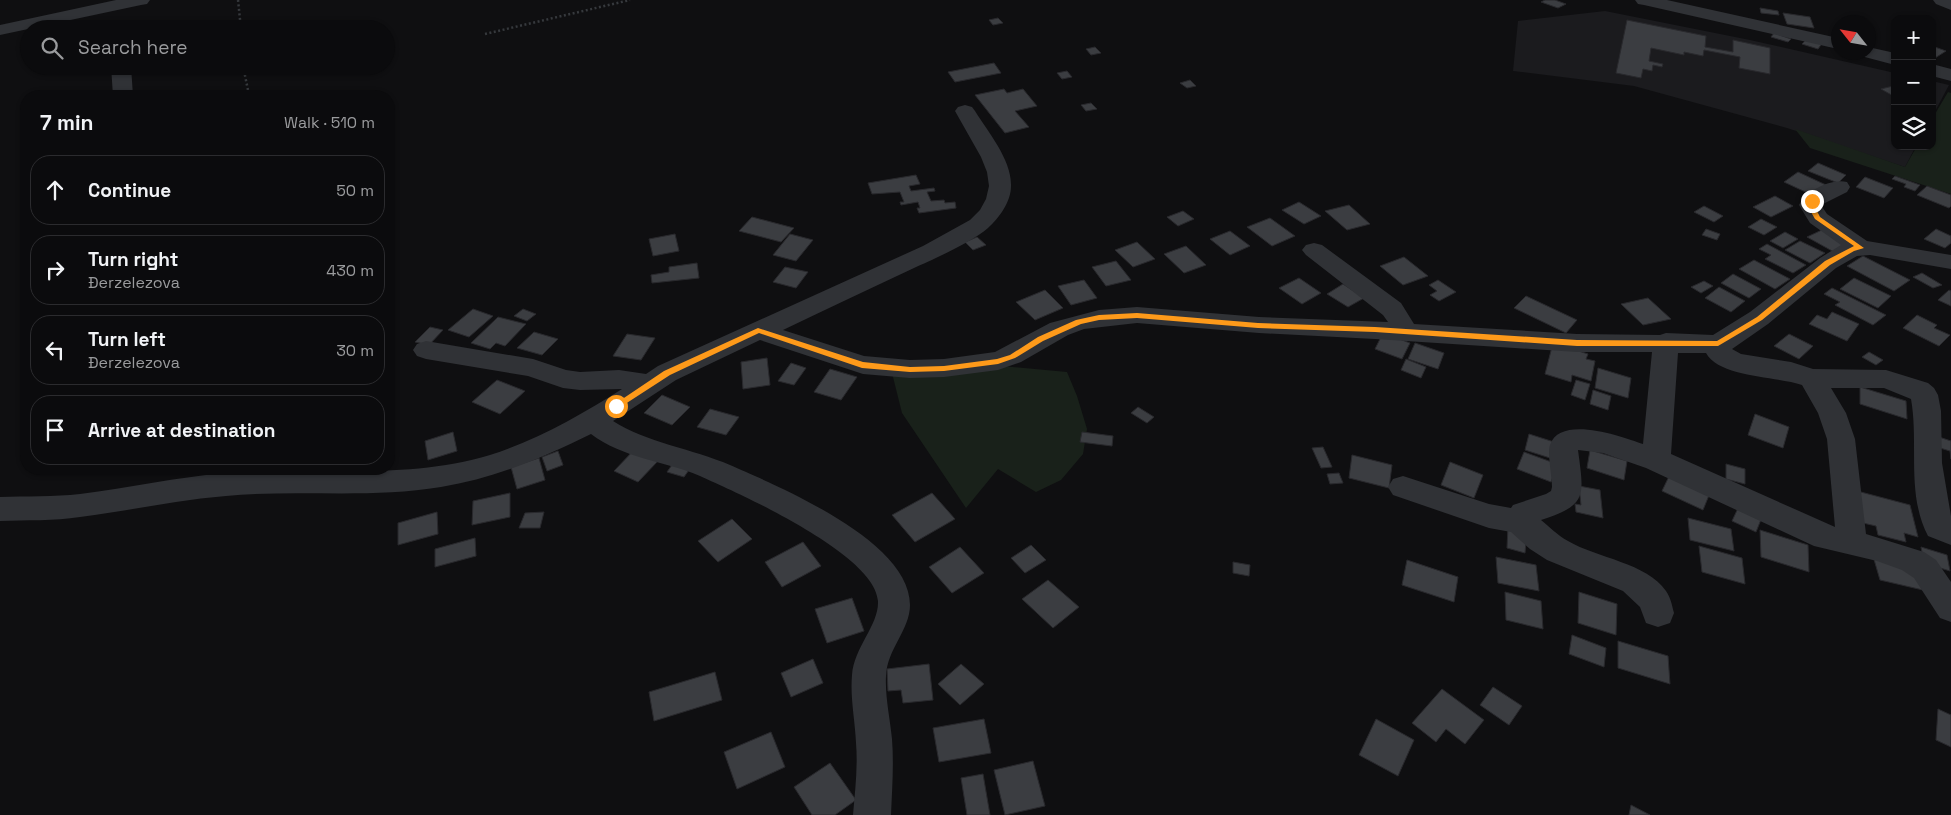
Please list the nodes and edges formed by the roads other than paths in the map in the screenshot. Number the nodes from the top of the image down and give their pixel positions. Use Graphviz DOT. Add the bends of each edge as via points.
graph roads {
  1 [pos="1644,0"];
  2 [pos="1942,0"];
  3 [pos="1951,5"];
  4 [pos="131,8"];
  5 [pos="60,20"];
  6 [pos="20,27"];
  7 [pos="0,30"];
  8 [pos="1831,42"];
  9 [pos="1876,54"];
  10 [pos="1891,58"];
  11 [pos="1936,71"];
  12 [pos="122,75"];
  13 [pos="1951,75"];
  14 [pos="123,90"];
  15 [pos="965,111"];
  16 [pos="1839,187"];
  17 [pos="1861,248"];
  18 [pos="1314,250"];
  19 [pos="1951,262"];
  20 [pos="758,331"];
  21 [pos="1404,331"];
  22 [pos="1666,342"];
  23 [pos="1718,344"];
  24 [pos="426,350"];
  25 [pos="1812,378"];
  26 [pos="648,384"];
  27 [pos="593,421"];
  28 [pos="1656,460"];
  29 [pos="1403,487"];
  30 [pos="0,509"];
  31 [pos="1519,521"];
  32 [pos="1951,533"];
  33 [pos="1852,543"];
  34 [pos="1951,608"];
  35 [pos="1658,613"];
  36 [pos="872,815"];
  1 -- 8 [label="street"];
  2 -- 3 [label="street"];
  4 -- 5 [label="street"];
  6 -- 7 [label="street"];
  9 -- 10 [label="street"];
  11 -- 13 [label="street"];
  12 -- 14 [label="street"];
  15 -- 20 [label="street" via="998,172 998,199 990,213 962,236"];
  16 -- 17 [label="street" via="1810,205 1818,218"];
  17 -- 19 [label="street"];
  17 -- 23 [label="street" via="1852,249 1828,263 1759,318"];
  18 -- 21 [label="street" via="1392,309"];
  20 -- 21 [label="street" via="862,365 910,369 998,361 1059,329 1099,318 1160,316 1268,326"];
  20 -- 26 [label="street"];
  21 -- 22 [label="street" via="1577,343"];
  22 -- 23 [label="street"];
  22 -- 28 [label="street"];
  23 -- 25 [label="street" via="1719,352 1734,362 1791,371"];
  24 -- 26 [label="street" via="533,368 563,379 619,379"];
  25 -- 32 [label="street" via="1886,379 1924,395 1934,510 1939,527"];
  25 -- 33 [label="street" via="1832,413 1840,439"];
  26 -- 27 [label="street"];
  27 -- 30 [label="street" via="493,465 442,476 374,482 228,484 78,506"];
  27 -- 36 [label="street" via="622,439 695,462 754,488 844,539 874,562 889,584 894,615 874,651 869,678 876,775"];
  28 -- 31 [label="street" via="1599,442 1574,439 1563,446 1565,496 1560,501 1524,513"];
  28 -- 33 [label="street" via="1825,537"];
  29 -- 31 [label="street" via="1484,515"];
  31 -- 35 [label="street" via="1558,551 1634,582 1655,601"];
  33 -- 34 [label="street" via="1913,561 1925,569"];
}
